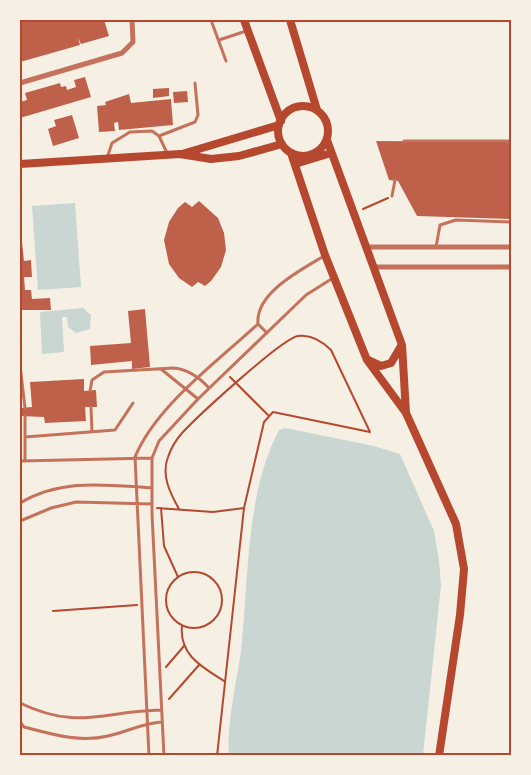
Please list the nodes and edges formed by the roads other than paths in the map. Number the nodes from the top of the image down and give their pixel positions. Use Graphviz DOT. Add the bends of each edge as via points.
graph roads {
  1 [pos="132,20"];
  2 [pos="211,20"];
  3 [pos="244,20"];
  4 [pos="290,20"];
  5 [pos="247,31"];
  6 [pos="219,40"];
  7 [pos="226,62"];
  8 [pos="20,83"];
  9 [pos="195,83"];
  10 [pos="317,110"];
  11 [pos="280,123"];
  12 [pos="159,136"];
  13 [pos="327,140"];
  14 [pos="404,141"];
  15 [pos="512,141"];
  16 [pos="282,144"];
  17 [pos="291,153"];
  18 [pos="332,153"];
  19 [pos="180,154"];
  20 [pos="169,155"];
  21 [pos="106,160"];
  22 [pos="20,164"];
  23 [pos="295,164"];
  24 [pos="395,180"];
  25 [pos="392,196"];
  26 [pos="512,222"];
  27 [pos="367,247"];
  28 [pos="436,247"];
  29 [pos="512,247"];
  30 [pos="325,255"];
  31 [pos="374,267"];
  32 [pos="512,267"];
  33 [pos="334,277"];
  34 [pos="258,324"];
  35 [pos="267,333"];
  36 [pos="402,345"];
  37 [pos="367,360"];
  38 [pos="20,365"];
  39 [pos="161,369"];
  40 [pos="200,377"];
  41 [pos="209,388"];
  42 [pos="187,390"];
  43 [pos="90,391"];
  44 [pos="198,399"];
  45 [pos="134,403"];
  46 [pos="91,407"];
  47 [pos="25,408"];
  48 [pos="406,412"];
  49 [pos="24,416"];
  50 [pos="92,433"];
  51 [pos="25,437"];
  52 [pos="135,457"];
  53 [pos="152,458"];
  54 [pos="20,461"];
  55 [pos="25,461"];
  56 [pos="136,487"];
  57 [pos="152,488"];
  58 [pos="20,503"];
  59 [pos="137,504"];
  60 [pos="152,506"];
  61 [pos="20,521"];
  62 [pos="20,703"];
  63 [pos="147,710"];
  64 [pos="162,710"];
  65 [pos="20,722"];
  66 [pos="162,722"];
  67 [pos="148,723"];
  68 [pos="22,727"];
  69 [pos="150,756"];
  70 [pos="164,756"];
  71 [pos="439,756"];
  1 -- 8 [label="street" via="134,42 122,53"];
  2 -- 6 [label="lane"];
  3 -- 5 [label="main road"];
  4 -- 10 [label="main road"];
  5 -- 6 [label="lane"];
  5 -- 11 [label="main road"];
  6 -- 7 [label="lane"];
  9 -- 12 [label="lane" via="195,122"];
  10 -- 11 [label="main road" via="296,107"];
  10 -- 13 [label="main road" via="328,127"];
  11 -- 16 [label="main road"];
  11 -- 19 [label="main road"];
  12 -- 20 [label="lane"];
  12 -- 21 [label="lane" via="152,131 119,136"];
  13 -- 17 [label="main road" via="308,156"];
  13 -- 18 [label="main road"];
  14 -- 15 [label="lane"];
  16 -- 17 [label="main road"];
  16 -- 19 [label="main road" via="211,159"];
  17 -- 23 [label="main road"];
  18 -- 23 [label="main road"];
  18 -- 27 [label="main road"];
  19 -- 20 [label="main road"];
  20 -- 21 [label="main road"];
  21 -- 22 [label="main road"];
  23 -- 30 [label="main road"];
  24 -- 25 [label="lane"];
  26 -- 28 [label="lane" via="456,220 440,225"];
  27 -- 28 [label="street"];
  27 -- 31 [label="main road"];
  28 -- 29 [label="street"];
  30 -- 33 [label="main road"];
  30 -- 34 [label="lane" via="294,274 262,304 257,313"];
  31 -- 32 [label="street"];
  31 -- 36 [label="main road"];
  33 -- 35 [label="lane" via="306,295"];
  33 -- 37 [label="main road"];
  34 -- 35 [label="lane"];
  34 -- 40 [label="lane"];
  35 -- 41 [label="lane"];
  36 -- 37 [label="main road" via="391,363 381,366"];
  36 -- 48 [label="main road"];
  37 -- 48 [label="main road"];
  38 -- 47 [label="lane"];
  39 -- 40 [label="lane" via="181,369"];
  39 -- 42 [label="lane"];
  39 -- 43 [label="lane" via="104,372 92,380"];
  40 -- 41 [label="lane"];
  40 -- 42 [label="lane"];
  41 -- 44 [label="lane"];
  42 -- 44 [label="lane"];
  42 -- 52 [label="lane" via="143,437"];
  44 -- 53 [label="lane" via="159,441"];
  45 -- 50 [label="lane" via="115,430"];
  46 -- 50 [label="lane"];
  48 -- 71 [label="main road" via="456,524 464,569"];
  49 -- 51 [label="lane"];
  50 -- 51 [label="lane"];
  51 -- 55 [label="lane"];
  52 -- 53 [label="lane"];
  52 -- 55 [label="lane"];
  52 -- 56 [label="lane"];
  53 -- 57 [label="lane"];
  54 -- 55 [label="lane"];
  56 -- 57 [label="lane"];
  56 -- 58 [label="lane" via="84,483 56,488"];
  56 -- 59 [label="lane"];
  57 -- 60 [label="lane"];
  59 -- 60 [label="lane"];
  59 -- 61 [label="lane" via="76,502"];
  59 -- 63 [label="lane"];
  60 -- 64 [label="lane"];
  62 -- 63 [label="lane" via="65,719"];
  63 -- 64 [label="lane"];
  63 -- 67 [label="lane"];
  64 -- 66 [label="lane"];
  65 -- 68 [label="lane"];
  66 -- 67 [label="lane"];
  66 -- 70 [label="lane"];
  67 -- 68 [label="lane" via="105,737 81,739"];
  67 -- 69 [label="lane"];
}
